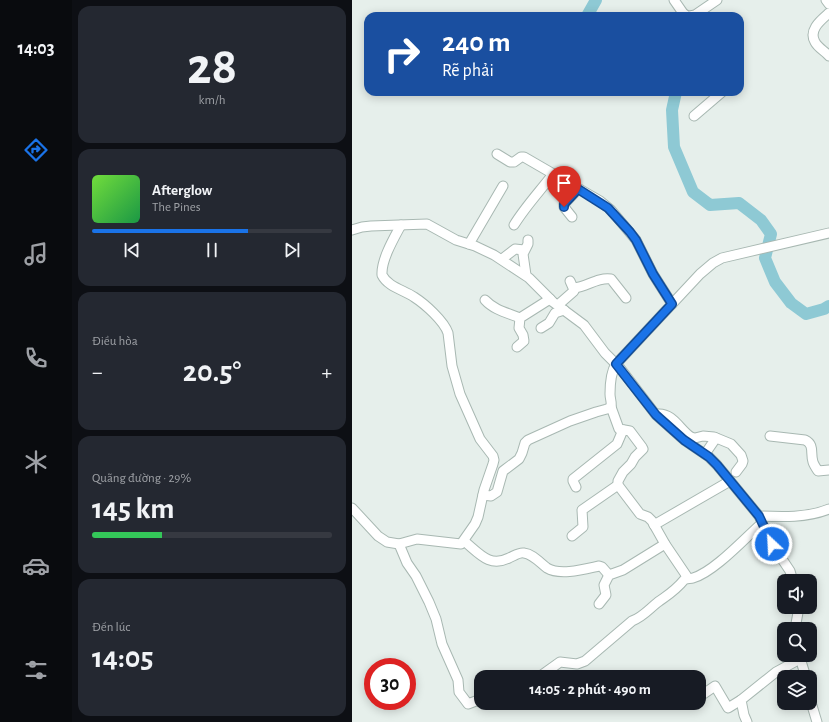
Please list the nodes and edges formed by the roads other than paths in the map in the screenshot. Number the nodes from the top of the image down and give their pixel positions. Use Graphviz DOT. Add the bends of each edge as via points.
graph roads {
  1 [pos="674,0"];
  2 [pos="717,0"];
  3 [pos="826,0"];
  4 [pos="829,4"];
  5 [pos="682,12"];
  6 [pos="698,12"];
  7 [pos="829,12"];
  8 [pos="829,56"];
  9 [pos="717,96"];
  10 [pos="694,116"];
  11 [pos="498,154"];
  12 [pos="553,174"];
  13 [pos="503,186"];
  14 [pos="578,189"];
  15 [pos="572,217"];
  16 [pos="401,225"];
  17 [pos="514,225"];
  18 [pos="352,230"];
  19 [pos="829,233"];
  20 [pos="528,240"];
  21 [pos="469,244"];
  22 [pos="524,250"];
  23 [pos="502,259"];
  24 [pos="526,275"];
  25 [pos="626,298"];
  26 [pos="485,300"];
  27 [pos="672,304"];
  28 [pos="558,305"];
  29 [pos="520,318"];
  30 [pos="541,328"];
  31 [pos="517,347"];
  32 [pos="616,364"];
  33 [pos="611,407"];
  34 [pos="656,415"];
  35 [pos="623,430"];
  36 [pos="770,436"];
  37 [pos="716,438"];
  38 [pos="704,454"];
  39 [pos="829,470"];
  40 [pos="736,472"];
  41 [pos="730,481"];
  42 [pos="618,485"];
  43 [pos="576,487"];
  44 [pos="483,494"];
  45 [pos="352,508"];
  46 [pos="829,510"];
  47 [pos="760,519"];
  48 [pos="654,525"];
  49 [pos="572,536"];
  50 [pos="464,541"];
  51 [pos="399,544"];
  52 [pos="665,544"];
  53 [pos="791,574"];
  54 [pos="609,575"];
  55 [pos="688,578"];
  56 [pos="599,604"];
  57 [pos="792,662"];
  58 [pos="549,670"];
  59 [pos="706,692"];
  60 [pos="741,700"];
  61 [pos="474,702"];
  62 [pos="813,710"];
  63 [pos="745,721"];
  64 [pos="816,722"];
  1 -- 5 [label="street"];
  2 -- 6 [label="street"];
  3 -- 4 [label="street"];
  7 -- 8 [label="street" via="815,27 813,33 815,42"];
  9 -- 10 [label="street"];
  11 -- 12 [label="street" via="510,162 524,157"];
  12 -- 14 [label="street"];
  12 -- 17 [label="street"];
  13 -- 21 [label="street"];
  14 -- 15 [label="street" via="564,204"];
  14 -- 27 [label="street" via="608,208 632,235"];
  16 -- 18 [label="street" via="371,226"];
  16 -- 21 [label="street" via="427,224"];
  16 -- 44 [label="street" via="389,249 382,274 388,282 426,305 447,330 452,366 460,394 480,439 493,458"];
  19 -- 27 [label="street" via="722,258 700,274"];
  20 -- 22 [label="street"];
  21 -- 23 [label="street"];
  22 -- 23 [label="street" via="515,248"];
  22 -- 24 [label="street"];
  23 -- 24 [label="street"];
  24 -- 28 [label="street"];
  25 -- 28 [label="street" via="611,279 600,280 580,288 572,284 572,294"];
  26 -- 29 [label="street" via="498,310"];
  27 -- 32 [label="street"];
  28 -- 29 [label="street"];
  28 -- 30 [label="street" via="549,323"];
  28 -- 32 [label="street" via="584,325"];
  29 -- 31 [label="street" via="519,328 524,341"];
  32 -- 33 [label="street" via="611,382"];
  32 -- 34 [label="street"];
  33 -- 35 [label="street" via="618,427"];
  33 -- 44 [label="street" via="570,421 525,442 519,459 503,471 497,492 491,496"];
  34 -- 37 [label="street" via="666,415 691,437"];
  34 -- 38 [label="street"];
  35 -- 42 [label="street" via="630,431 643,449 623,472"];
  35 -- 43 [label="street" via="617,444 573,479"];
  36 -- 39 [label="street" via="809,442 812,445 814,466 818,471"];
  37 -- 38 [label="street"];
  37 -- 40 [label="street" via="731,444 741,455 742,464"];
  38 -- 41 [label="street" via="713,460"];
  41 -- 47 [label="street"];
  41 -- 48 [label="street"];
  42 -- 48 [label="street" via="640,514 649,518"];
  42 -- 49 [label="street" via="582,510 583,526"];
  44 -- 50 [label="street" via="478,517"];
  45 -- 51 [label="street" via="381,539"];
  46 -- 47 [label="street" via="807,515"];
  47 -- 53 [label="street"];
  47 -- 55 [label="street" via="714,565 692,579"];
  48 -- 52 [label="street"];
  50 -- 51 [label="street" via="460,544 414,540"];
  50 -- 54 [label="street" via="493,562 506,560 523,552 553,570 570,571 599,566"];
  51 -- 61 [label="street" via="436,619 442,644 458,680 459,692 468,704"];
  52 -- 54 [label="street" via="623,570"];
  52 -- 55 [label="street"];
  54 -- 56 [label="street" via="604,585 606,595"];
  55 -- 58 [label="street" via="640,618 632,620 585,661 577,664 560,662"];
  57 -- 60 [label="street"];
  59 -- 60 [label="street" via="715,686 728,708"];
  60 -- 63 [label="street"];
  62 -- 64 [label="street"];
}
